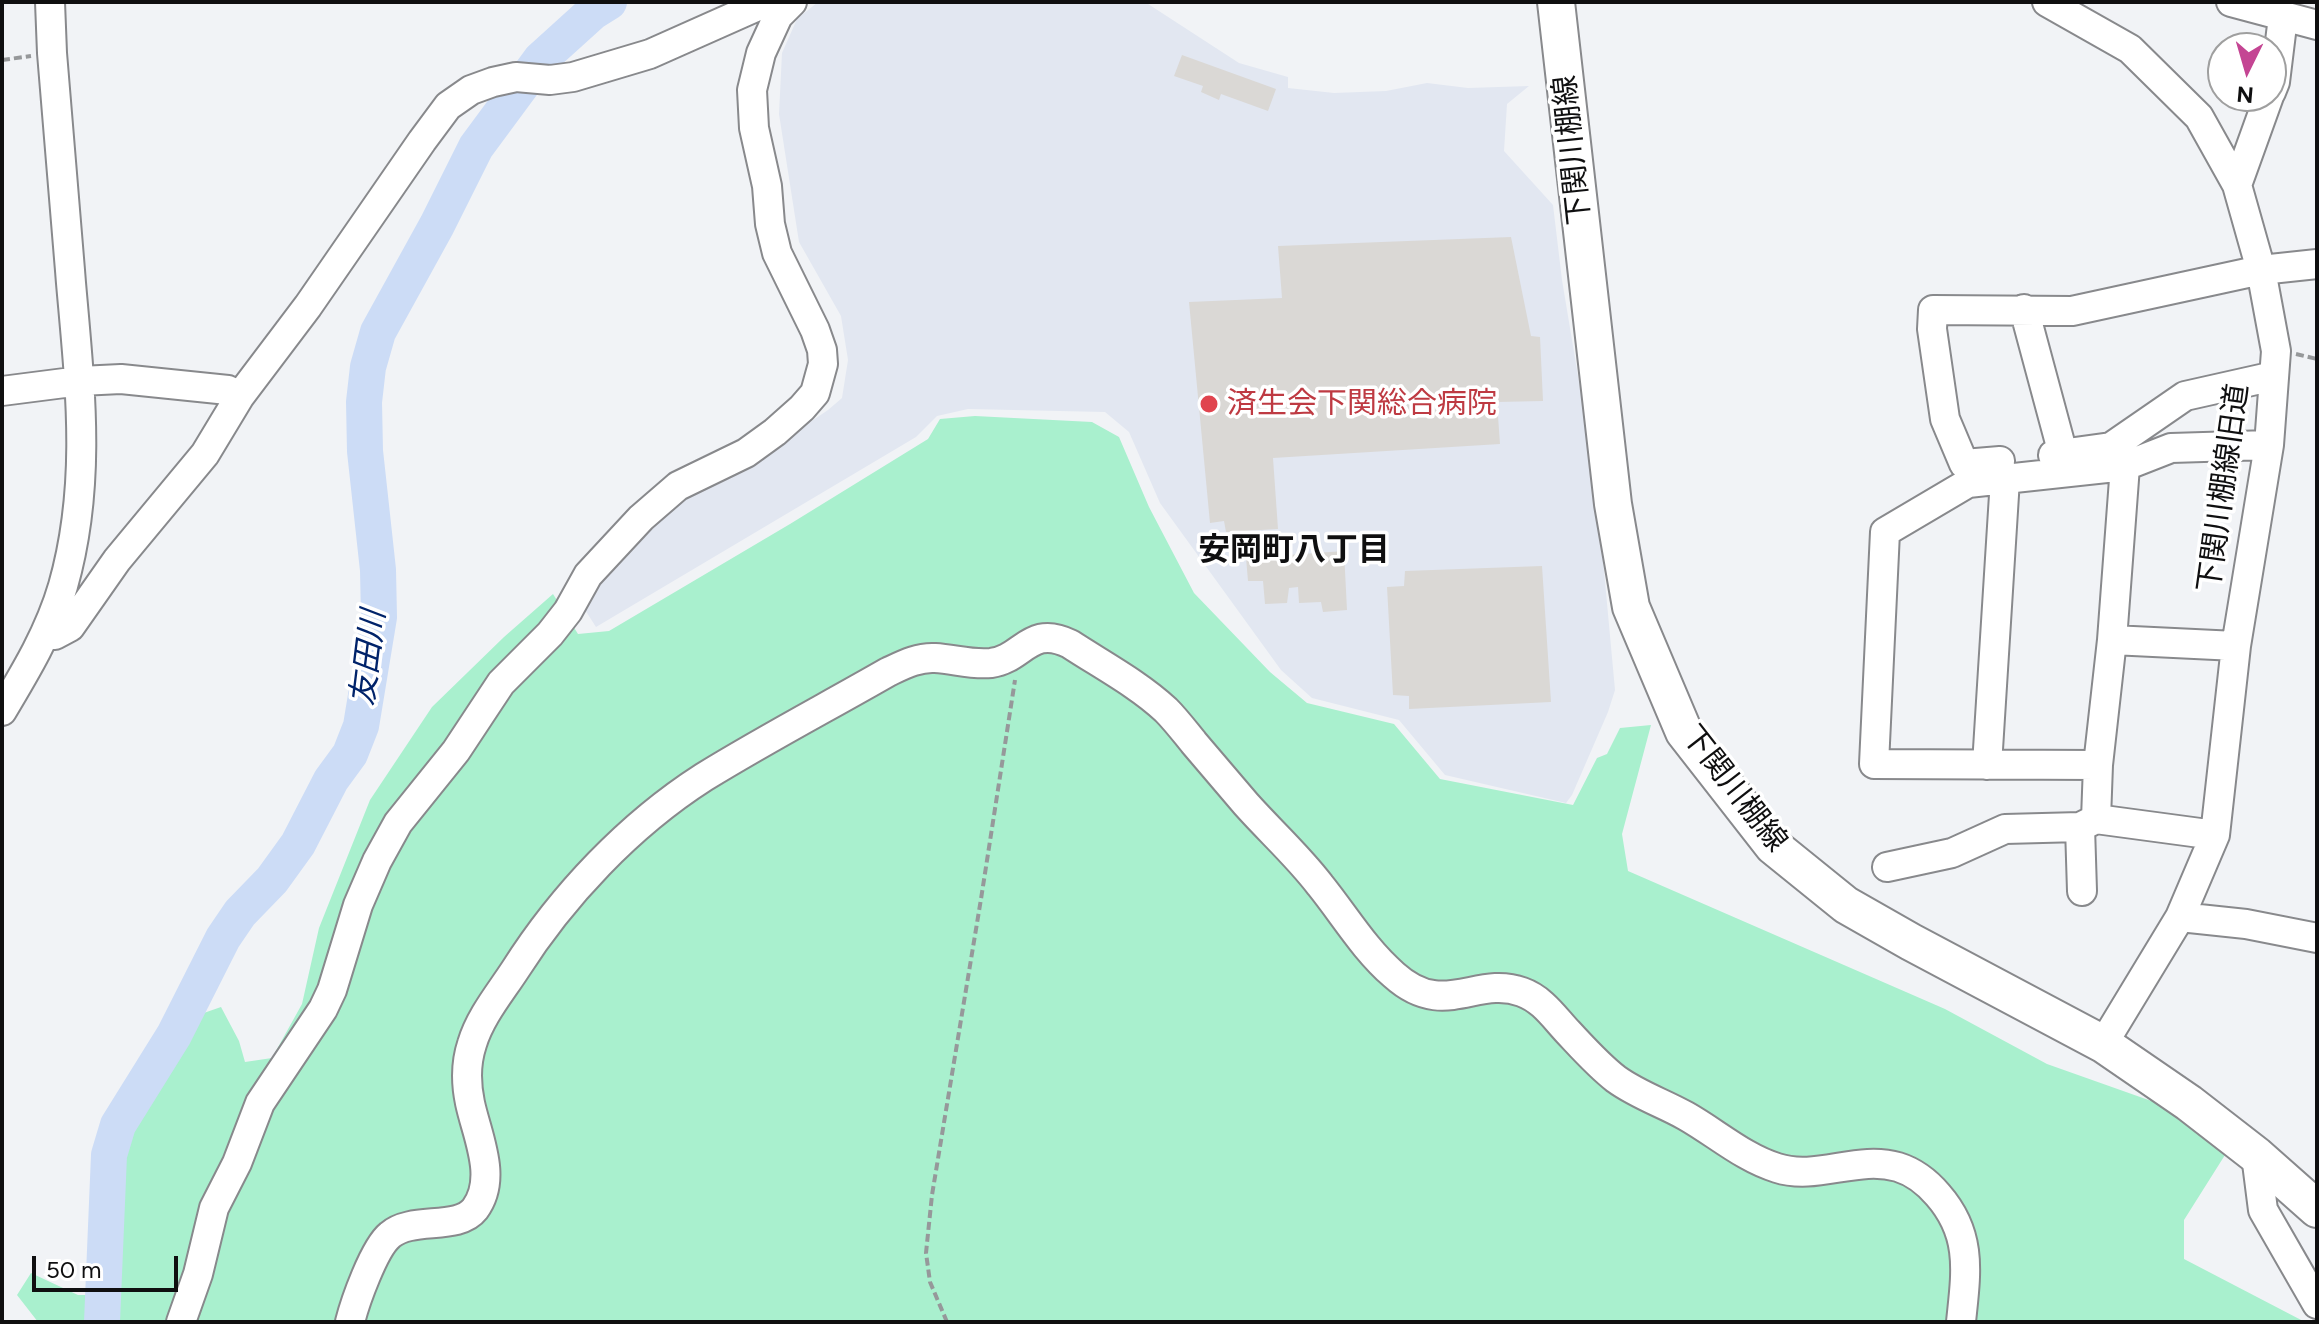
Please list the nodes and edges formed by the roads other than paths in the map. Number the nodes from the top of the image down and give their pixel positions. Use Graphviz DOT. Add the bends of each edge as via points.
graph roads {
  1 [pos="50,2"];
  2 [pos="767,2"];
  3 [pos="792,2"];
  4 [pos="1556,2"];
  5 [pos="2047,2"];
  6 [pos="2231,2"];
  7 [pos="2283,17"];
  8 [pos="2317,25"];
  9 [pos="2281,32"];
  10 [pos="2263,112"];
  11 [pos="2237,185"];
  12 [pos="2317,264"];
  13 [pos="2261,270"];
  14 [pos="2024,309"];
  15 [pos="2274,376"];
  16 [pos="80,381"];
  17 [pos="2,391"];
  18 [pos="240,396"];
  19 [pos="2269,445"];
  20 [pos="2063,454"];
  21 [pos="2125,466"];
  22 [pos="2005,479"];
  23 [pos="46,632"];
  24 [pos="2112,640"];
  25 [pos="2236,646"];
  26 [pos="2,711"];
  27 [pos="1987,765"];
  28 [pos="2098,765"];
  29 [pos="2088,823"];
  30 [pos="2215,835"];
  31 [pos="1887,867"];
  32 [pos="2082,891"];
  33 [pos="2180,917"];
  34 [pos="2317,938"];
  35 [pos="2103,1044"];
  36 [pos="2256,1155"];
  37 [pos="2317,1209"];
  38 [pos="2317,1304"];
  39 [pos="181,1322"];
  40 [pos="350,1322"];
  41 [pos="1961,1322"];
  1 -- 16 [label="street"];
  2 -- 18 [label="street" via="650,54 573,77 493,82 448,106"];
  3 -- 39 [label="street" via="778,16 761,53 752,90 754,128 777,253 822,350 815,393 746,453 678,486 641,518 588,575 559,623 501,683 456,751 398,823 358,905 323,1009 260,1103 214,1208"];
  4 -- 35 [label="main road, 下関川棚線" via="1613,504 1631,607 1684,732 1773,846 1846,905"];
  5 -- 11 [label="street, 下関川棚線旧道" via="2130,49 2199,117"];
  6 -- 7 [label="street"];
  7 -- 8 [label="street"];
  7 -- 9 [label="street"];
  10 -- 11 [label="street"];
  11 -- 13 [label="street, 下関川棚線旧道"];
  12 -- 13 [label="street"];
  13 -- 14 [label="street" via="2072,311"];
  13 -- 15 [label="street, 下関川棚線旧道" via="2276,351"];
  14 -- 20 [label="street"];
  14 -- 20 [label="street" via="1933,310 1945,419 1964,464"];
  15 -- 19 [label="street, 下関川棚線旧道"];
  15 -- 20 [label="street" via="2185,396 2111,447"];
  16 -- 17 [label="street"];
  16 -- 18 [label="street" via="121,379 228,390"];
  16 -- 23 [label="street" via="83,446 76,528"];
  18 -- 23 [label="street" via="205,454 117,560 70,627 55,635"];
  19 -- 21 [label="street" via="2171,448"];
  19 -- 25 [label="street, 下関川棚線旧道"];
  21 -- 22 [label="street"];
  21 -- 24 [label="street"];
  22 -- 27 [label="street"];
  22 -- 27 [label="street" via="1968,483 1885,532 1874,764"];
  23 -- 26 [label="street"];
  24 -- 25 [label="street"];
  24 -- 28 [label="street"];
  25 -- 30 [label="street, 下関川棚線旧道"];
  27 -- 28 [label="street"];
  28 -- 29 [label="street"];
  29 -- 30 [label="street"];
  29 -- 31 [label="street" via="2005,829 1952,853"];
  29 -- 32 [label="street"];
  30 -- 33 [label="street, 下関川棚線旧道"];
  33 -- 34 [label="street"];
  33 -- 35 [label="street, 下関川棚線旧道"];
  35 -- 36 [label="main road, 下関川棚線"];
  36 -- 37 [label="main road, 下関川棚線"];
  36 -- 38 [label="street" via="2263,1210"];
  40 -- 41 [label="street" via="359,1290 390,1235 410,1225 453,1221 474,1210 484,1188 485,1162 470,1101 467,1066 472,1042 526,953 605,857 702,778 888,672 934,658 995,663 1046,637 1061,639 1167,711 1319,884 1359,939 1410,988 1440,997 1498,989 1537,999 1616,1079 1777,1168 1802,1173 1874,1162 1900,1167 1929,1185 1947,1205 1964,1243"];
}
